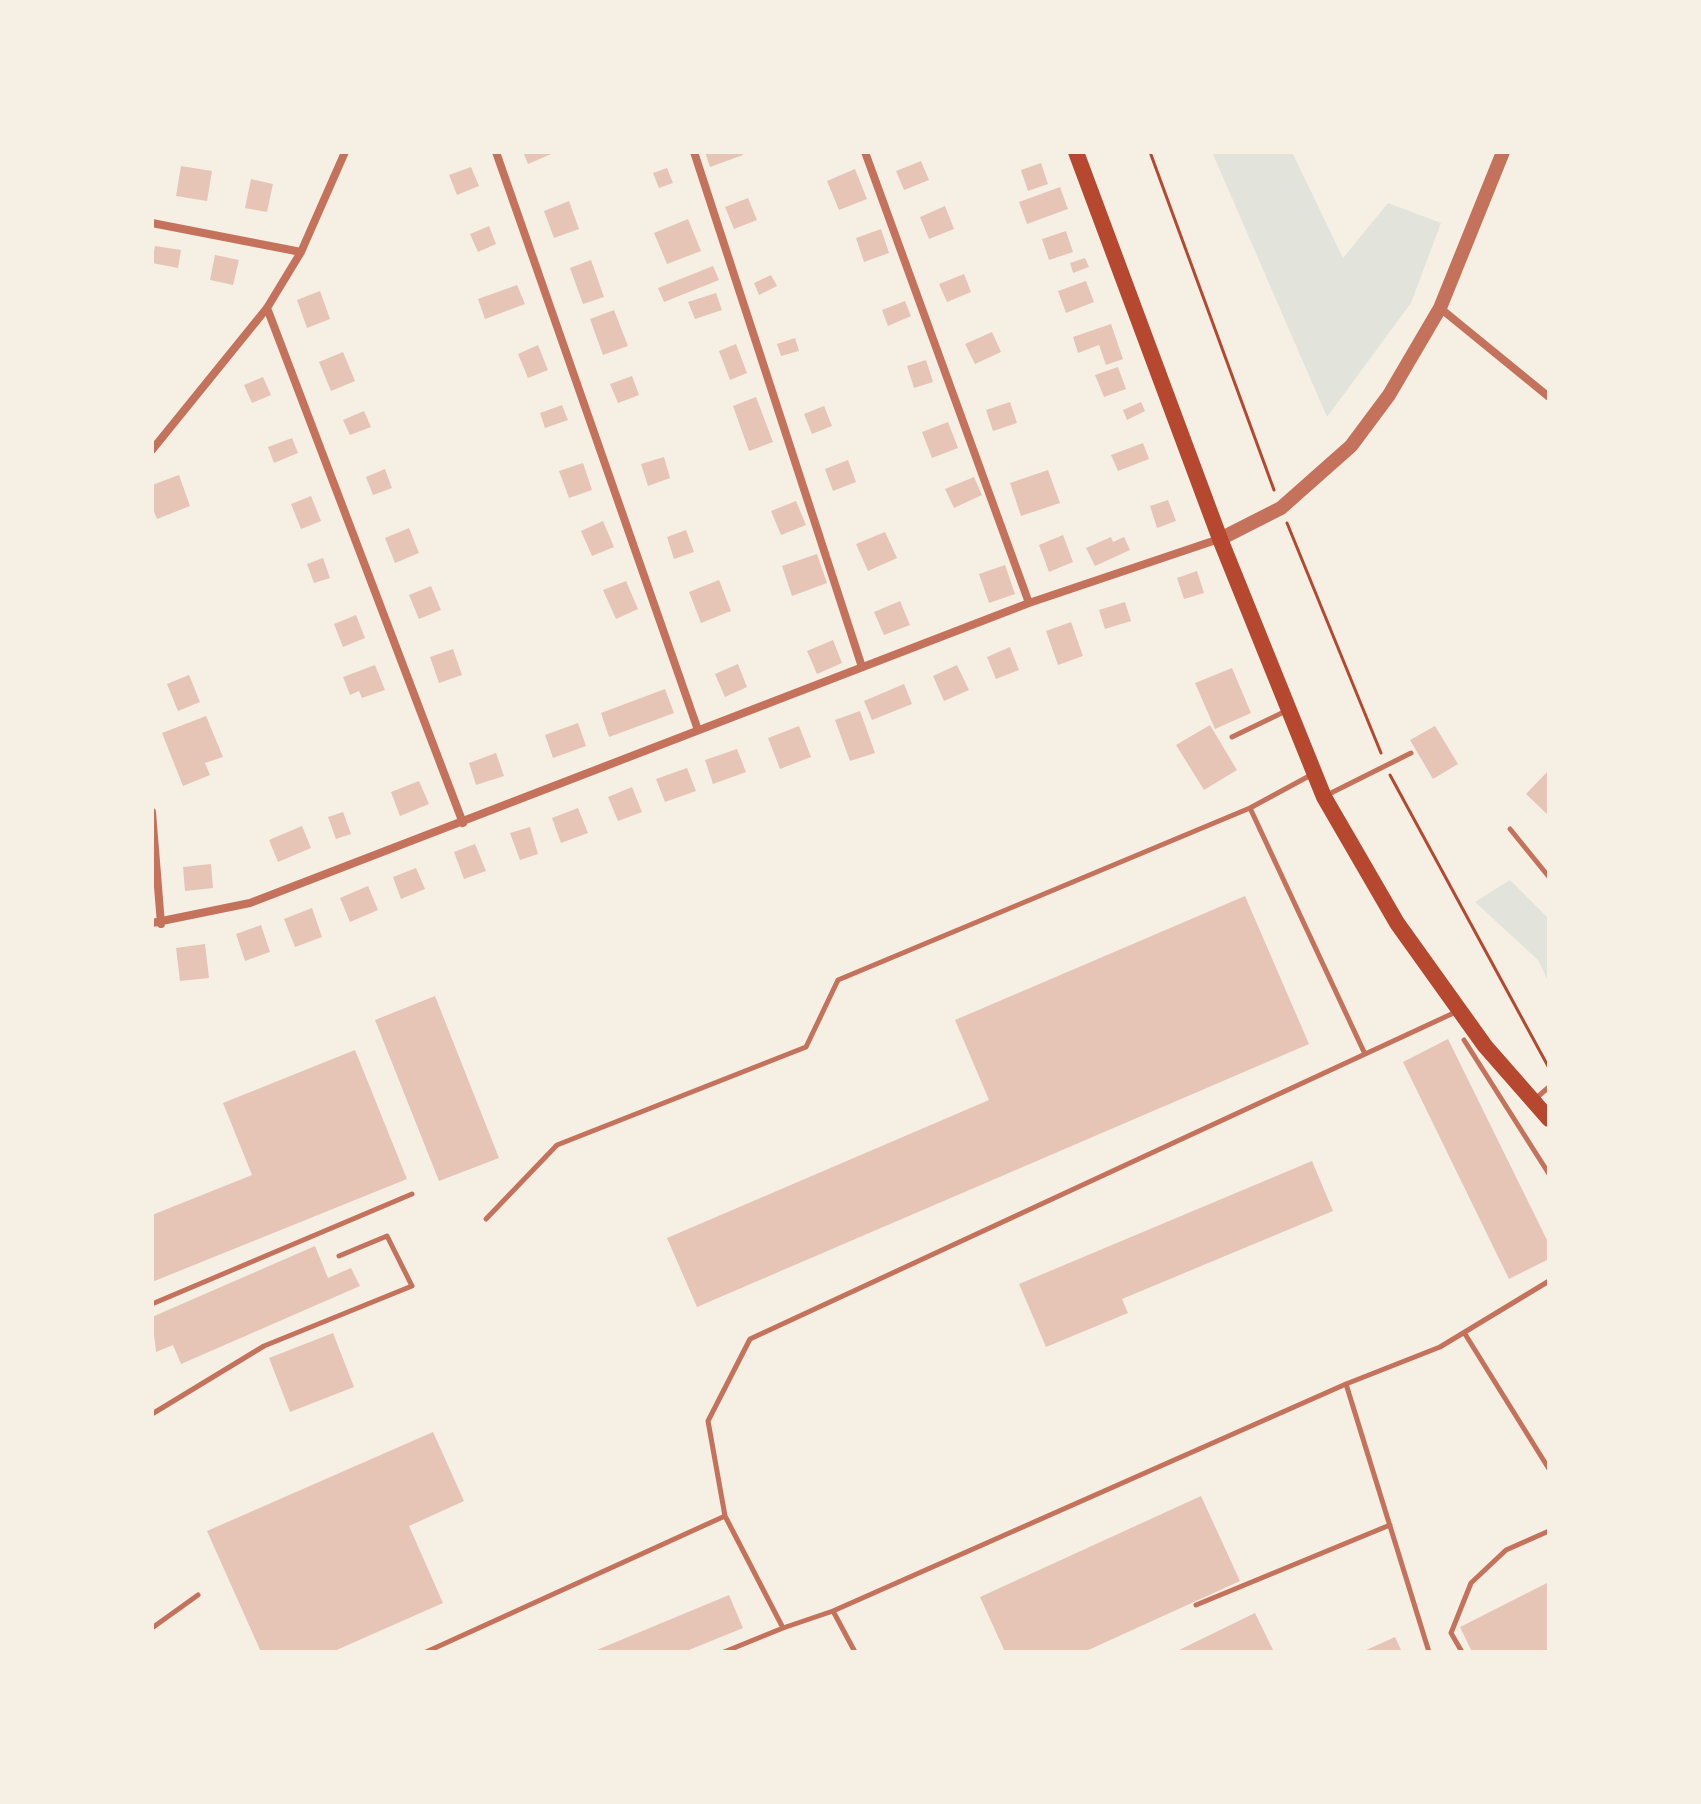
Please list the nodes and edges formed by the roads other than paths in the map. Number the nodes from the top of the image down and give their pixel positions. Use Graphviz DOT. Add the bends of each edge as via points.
graph roads {
  1 [pos="345,152"];
  2 [pos="496,152"];
  3 [pos="694,152"];
  4 [pos="865,152"];
  5 [pos="1076,152"];
  6 [pos="1503,152"];
  7 [pos="152,223"];
  8 [pos="301,252"];
  9 [pos="267,308"];
  10 [pos="1440,308"];
  11 [pos="1549,397"];
  12 [pos="152,450"];
  13 [pos="1220,539"];
  14 [pos="1029,603"];
  15 [pos="862,667"];
  16 [pos="1289,709"];
  17 [pos="698,730"];
  18 [pos="1232,737"];
  19 [pos="1411,753"];
  20 [pos="1315,772"];
  21 [pos="1324,797"];
  22 [pos="1250,808"];
  23 [pos="152,812"];
  24 [pos="463,823"];
  25 [pos="1510,829"];
  26 [pos="1549,877"];
  27 [pos="156,924"];
  28 [pos="1459,1011"];
  29 [pos="1464,1040"];
  30 [pos="1364,1052"];
  31 [pos="1549,1087"];
  32 [pos="1531,1102"];
  33 [pos="1549,1119"];
  34 [pos="1549,1174"];
  35 [pos="412,1194"];
  36 [pos="486,1219"];
  37 [pos="339,1256"];
  38 [pos="1549,1281"];
  39 [pos="152,1304"];
  40 [pos="1465,1334"];
  41 [pos="1346,1384"];
  42 [pos="152,1414"];
  43 [pos="1549,1469"];
  44 [pos="725,1516"];
  45 [pos="1390,1525"];
  46 [pos="1549,1531"];
  47 [pos="198,1595"];
  48 [pos="1196,1605"];
  49 [pos="833,1611"];
  50 [pos="152,1628"];
  51 [pos="783,1628"];
  52 [pos="426,1652"];
  53 [pos="724,1652"];
  54 [pos="855,1652"];
  55 [pos="1429,1652"];
  56 [pos="1462,1652"];
  1 -- 8 [label="street"];
  2 -- 17 [label="street"];
  3 -- 15 [label="street"];
  4 -- 14 [label="street"];
  5 -- 13 [label="main road"];
  6 -- 10 [label="street"];
  7 -- 8 [label="street"];
  8 -- 9 [label="street"];
  9 -- 12 [label="street"];
  9 -- 24 [label="street"];
  10 -- 11 [label="street"];
  10 -- 13 [label="street" via="1389,395 1351,446 1281,508"];
  13 -- 14 [label="street"];
  13 -- 16 [label="main road"];
  14 -- 15 [label="street"];
  15 -- 17 [label="street"];
  16 -- 18 [label="lane"];
  16 -- 20 [label="main road"];
  17 -- 24 [label="street"];
  19 -- 21 [label="lane"];
  20 -- 21 [label="main road"];
  20 -- 22 [label="lane"];
  21 -- 28 [label="main road" via="1390,911"];
  22 -- 30 [label="lane"];
  22 -- 36 [label="lane" via="838,980 806,1047 557,1145"];
  23 -- 27 [label="street"];
  24 -- 27 [label="street" via="250,903"];
  25 -- 26 [label="lane"];
  28 -- 30 [label="lane"];
  28 -- 32 [label="main road"];
  29 -- 34 [label="lane"];
  30 -- 44 [label="lane" via="750,1339 708,1421"];
  31 -- 32 [label="lane"];
  32 -- 33 [label="main road"];
  35 -- 39 [label="lane"];
  37 -- 42 [label="lane" via="387,1236 412,1286 264,1346"];
  38 -- 40 [label="lane"];
  40 -- 41 [label="lane"];
  40 -- 43 [label="lane"];
  41 -- 45 [label="lane"];
  41 -- 49 [label="lane"];
  44 -- 51 [label="lane"];
  44 -- 52 [label="lane"];
  45 -- 48 [label="lane"];
  45 -- 55 [label="lane"];
  46 -- 56 [label="lane" via="1506,1550 1471,1583 1451,1633"];
  47 -- 50 [label="lane"];
  49 -- 51 [label="lane"];
  49 -- 54 [label="lane"];
  51 -- 53 [label="lane"];
}
